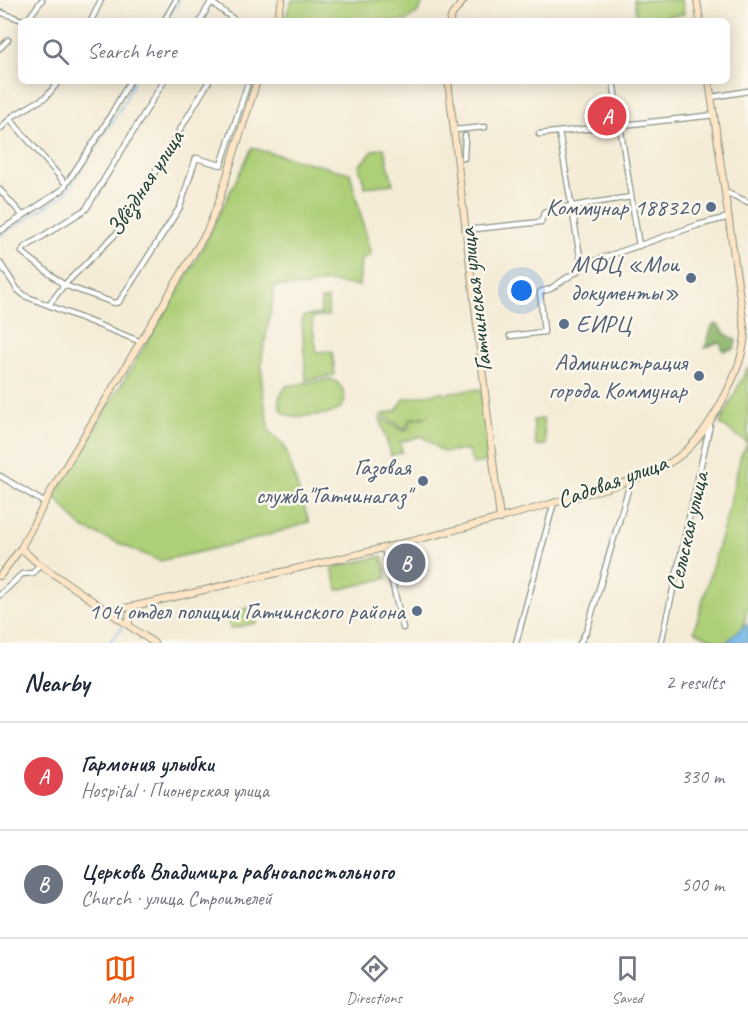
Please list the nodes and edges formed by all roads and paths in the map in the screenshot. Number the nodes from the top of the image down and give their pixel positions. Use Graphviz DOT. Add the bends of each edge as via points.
graph roads {
  1 [pos="42,0"];
  2 [pos="101,0"];
  3 [pos="176,0"];
  4 [pos="282,0"];
  5 [pos="464,0"];
  6 [pos="698,0"];
  7 [pos="0,12"];
  8 [pos="29,18"];
  9 [pos="92,18"];
  10 [pos="166,18"];
  11 [pos="202,18"];
  12 [pos="232,18"];
  13 [pos="277,18"];
  14 [pos="451,18"];
  15 [pos="700,18"];
  16 [pos="18,19"];
  17 [pos="8,40"];
  18 [pos="0,48"];
  19 [pos="57,84"];
  20 [pos="128,84"];
  21 [pos="162,84"];
  22 [pos="207,84"];
  23 [pos="256,84"];
  24 [pos="448,84"];
  25 [pos="613,84"];
  26 [pos="710,84"];
  27 [pos="247,86"];
  28 [pos="748,92"];
  29 [pos="712,97"];
  30 [pos="715,115"];
  31 [pos="10,118"];
  32 [pos="620,125"];
  33 [pos="485,127"];
  34 [pos="0,129"];
  35 [pos="455,130"];
  36 [pos="559,132"];
  37 [pos="539,134"];
  38 [pos="465,136"];
  39 [pos="464,158"];
  40 [pos="66,184"];
  41 [pos="0,190"];
  42 [pos="725,192"];
  43 [pos="630,197"];
  44 [pos="748,202"];
  45 [pos="571,207"];
  46 [pos="23,216"];
  47 [pos="729,217"];
  48 [pos="466,230"];
  49 [pos="0,231"];
  50 [pos="639,246"];
  51 [pos="0,263"];
  52 [pos="582,268"];
  53 [pos="64,285"];
  54 [pos="49,305"];
  55 [pos="510,336"];
  56 [pos="139,341"];
  57 [pos="711,419"];
  58 [pos="0,476"];
  59 [pos="632,479"];
  60 [pos="554,502"];
  61 [pos="45,503"];
  62 [pos="500,519"];
  63 [pos="21,548"];
  64 [pos="384,548"];
  65 [pos="40,564"];
  66 [pos="0,576"];
  67 [pos="0,595"];
  68 [pos="138,605"];
  69 [pos="109,611"];
  70 [pos="129,625"];
  71 [pos="403,628"];
  72 [pos="154,643"];
  73 [pos="516,643"];
  74 [pos="580,643"];
  75 [pos="661,643"];
  1 -- 8 [label="street"];
  2 -- 9 [label="street"];
  3 -- 10 [label="street"];
  4 -- 13 [label="main road"];
  5 -- 14 [label="main road"];
  6 -- 15 [label="main road"];
  7 -- 16 [label="street"];
  11 -- 12 [label="street" via="211,2"];
  17 -- 18 [label="street"];
  19 -- 31 [label="street" via="46,97"];
  20 -- 40 [label="street"];
  21 -- 53 [label="street" via="86,208 22,252"];
  22 -- 53 [label="street, Звёздная улица" via="121,230"];
  23 -- 56 [label="main road" via="207,231"];
  24 -- 35 [label="main road, Гатчинская улица"];
  25 -- 32 [label="street"];
  26 -- 29 [label="main road, Садовая улица"];
  27 -- 53 [label="street" via="222,165 196,158 180,207 118,302"];
  28 -- 29 [label="street"];
  29 -- 30 [label="main road, Садовая улица"];
  30 -- 32 [label="street"];
  30 -- 42 [label="main road, Садовая улица"];
  31 -- 34 [label="street"];
  31 -- 40 [label="street"];
  32 -- 36 [label="street"];
  32 -- 43 [label="street"];
  33 -- 35 [label="street"];
  35 -- 48 [label="main road, Гатчинская улица"];
  36 -- 37 [label="street"];
  36 -- 45 [label="street"];
  38 -- 39 [label="street"];
  40 -- 46 [label="street"];
  41 -- 46 [label="street"];
  42 -- 44 [label="street"];
  42 -- 47 [label="main road, Садовая улица"];
  43 -- 45 [label="street"];
  43 -- 50 [label="street"];
  45 -- 48 [label="street" via="544,213 541,222"];
  45 -- 52 [label="street"];
  46 -- 49 [label="street"];
  47 -- 50 [label="street"];
  47 -- 57 [label="main road, Садовая улица" via="744,342"];
  48 -- 62 [label="main road, Гатчинская улица"];
  50 -- 52 [label="street"];
  51 -- 54 [label="street" via="25,296"];
  52 -- 55 [label="street" via="540,292 544,332"];
  53 -- 54 [label="street, Звёздная улица"];
  54 -- 56 [label="street"];
  56 -- 61 [label="main road"];
  57 -- 59 [label="main road, Садовая улица" via="697,441 676,459"];
  57 -- 75 [label="street, Сельская улица"];
  58 -- 61 [label="street"];
  59 -- 60 [label="main road, Садовая улица"];
  59 -- 74 [label="street"];
  60 -- 62 [label="main road, Садовая улица"];
  60 -- 73 [label="street"];
  61 -- 63 [label="main road"];
  62 -- 64 [label="main road, Садовая улица"];
  63 -- 65 [label="main road"];
  63 -- 66 [label="main road"];
  64 -- 68 [label="main road, Садовая улица"];
  64 -- 71 [label="street"];
  65 -- 67 [label="street" via="33,573 22,574"];
  65 -- 69 [label="main road"];
  68 -- 69 [label="main road, Садовая улица"];
  68 -- 70 [label="main road" via="131,611"];
  69 -- 70 [label="main road"];
  70 -- 72 [label="main road"];
}
